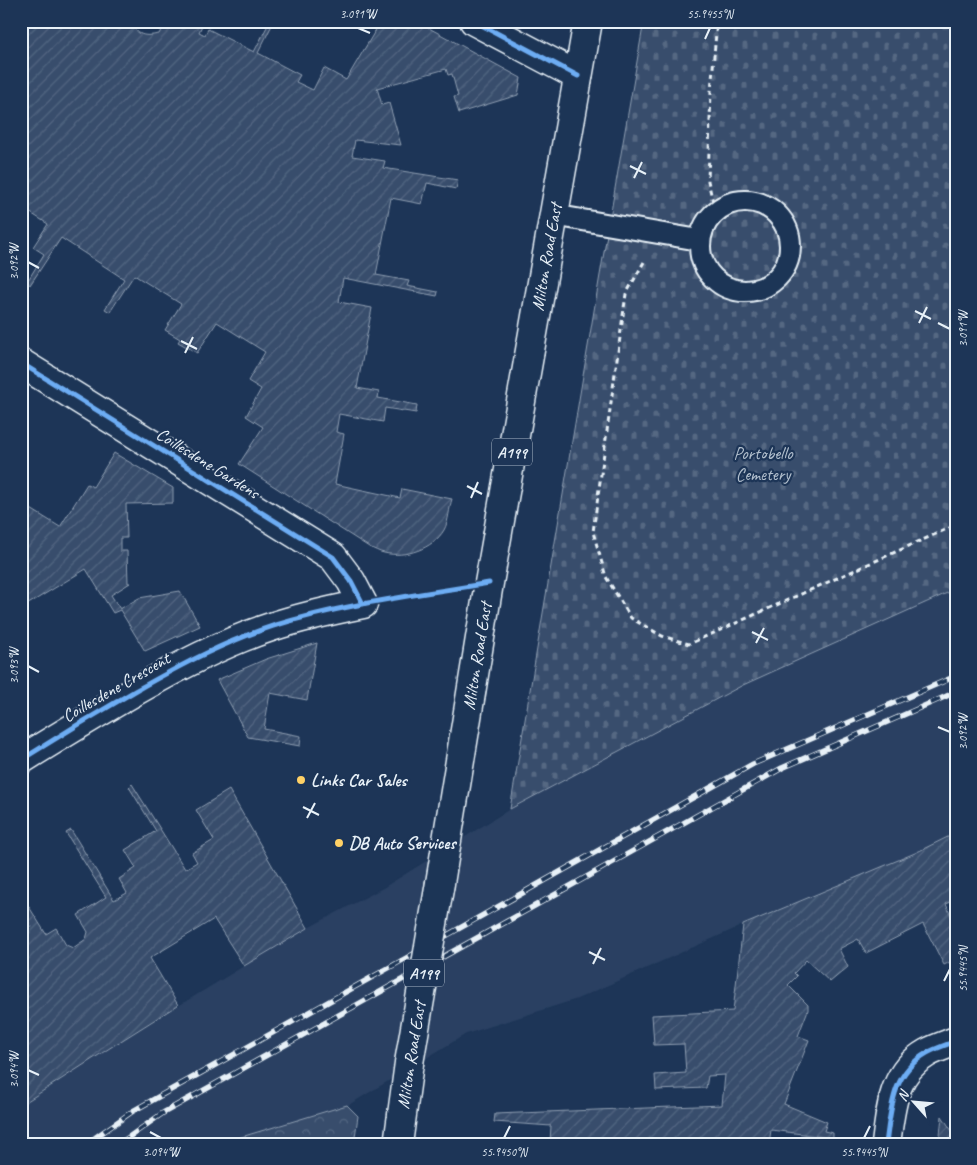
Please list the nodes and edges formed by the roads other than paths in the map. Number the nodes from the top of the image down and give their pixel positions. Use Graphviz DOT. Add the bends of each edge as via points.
graph roads {
  1 [pos="474,21"];
  2 [pos="588,21"];
  3 [pos="578,76"];
  4 [pos="553,215"];
  5 [pos="699,240"];
  6 [pos="21,363"];
  7 [pos="363,604"];
  8 [pos="21,760"];
  9 [pos="956,1041"];
  10 [pos="398,1144"];
  11 [pos="886,1144"];
  1 -- 3 [label="main road"];
  2 -- 3 [label="main road, Milton Road East / A199"];
  3 -- 4 [label="main road, Milton Road East / A199"];
  4 -- 5 [label="lane"];
  4 -- 10 [label="main road, Milton Road East / A199, bridge" via="490,573"];
  5 -- 5 [label="lane" via="700,256 707,272 719,284 734,290 750,291 767,286 780,275 788,261 790,244 786,228 777,214 763,204 747,200 730,203 715,211 704,224"];
  6 -- 7 [label="main road, Coillesdene Gardens" via="333,557"];
  7 -- 8 [label="main road, Coillesdene Crescent" via="271,627 224,645 176,668"];
  9 -- 11 [label="main road" via="919,1058 902,1076 891,1103"];
}
